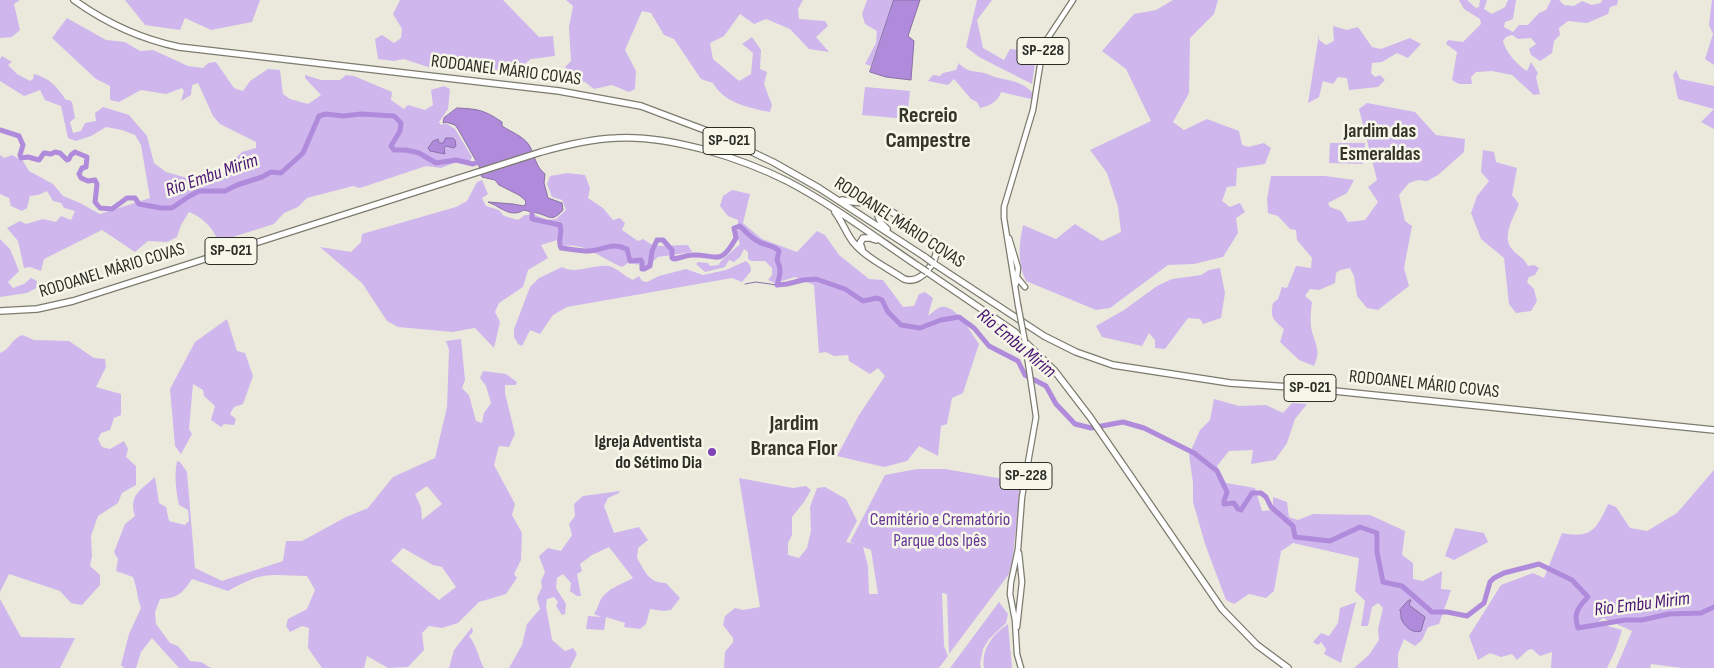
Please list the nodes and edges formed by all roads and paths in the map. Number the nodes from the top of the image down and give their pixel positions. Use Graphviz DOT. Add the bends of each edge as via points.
graph roads {
  1 [pos="74,0"];
  2 [pos="1073,0"];
  3 [pos="837,199"];
  4 [pos="832,208"];
  5 [pos="892,213"];
  6 [pos="1006,230"];
  7 [pos="898,239"];
  8 [pos="889,246"];
  9 [pos="863,251"];
  10 [pos="1013,272"];
  11 [pos="1018,285"];
  12 [pos="1017,297"];
  13 [pos="0,311"];
  14 [pos="1714,430"];
  15 [pos="1018,549"];
  16 [pos="1011,582"];
  17 [pos="1022,582"];
  18 [pos="1022,596"];
  19 [pos="1010,600"];
  20 [pos="1016,638"];
  21 [pos="1021,668"];
  22 [pos="1288,668"];
  1 -- 3 [label="highway, RODOANEL MÁRIO COVAS / SP-021" via="118,26 179,47 509,85 641,106 743,147"];
  2 -- 6 [label="main road, SP-228" via="1046,41 1040,60 1036,100 1004,207"];
  3 -- 5 [label="highway" via="878,205"];
  3 -- 7 [label="highway, RODOANEL MÁRIO COVAS / SP-021"];
  4 -- 8 [label="highway, RODOANEL MÁRIO COVAS / SP-021"];
  4 -- 9 [label="highway" via="850,238"];
  4 -- 13 [label="highway, RODOANEL MÁRIO COVAS / SP-021" via="750,164 690,146 641,137 590,140 541,152 73,301 26,311"];
  5 -- 7 [label="highway" via="882,211 878,219"];
  5 -- 9 [label="highway" via="929,238 937,248 935,259 923,275 913,280 904,279"];
  6 -- 10 [label="main road, SP-228"];
  6 -- 11 [label="main road" via="1018,268"];
  7 -- 14 [label="highway, RODOANEL MÁRIO COVAS / SP-021, bridge" via="1044,336 1076,352 1113,364 1230,383"];
  8 -- 9 [label="highway" via="866,238 860,243"];
  8 -- 22 [label="highway, RODOANEL MÁRIO COVAS / SP-021, bridge" via="1027,342 1054,370 1222,609 1257,645"];
  10 -- 11 [label="main road"];
  10 -- 11 [label="main road, SP-228"];
  11 -- 12 [label="main road, SP-228"];
  11 -- 12 [label="main road"];
  12 -- 15 [label="main road, SP-228, bridge" via="1036,423 1022,497"];
  15 -- 16 [label="main road, SP-228"];
  15 -- 17 [label="main road, SP-228"];
  16 -- 17 [label="main road" via="1016,578"];
  16 -- 19 [label="main road, SP-228"];
  17 -- 18 [label="main road, SP-228"];
  18 -- 19 [label="main road" via="1016,601"];
  18 -- 20 [label="main road, SP-228"];
  19 -- 20 [label="main road, SP-228"];
  20 -- 21 [label="main road, SP-228" via="1016,654"];
}
